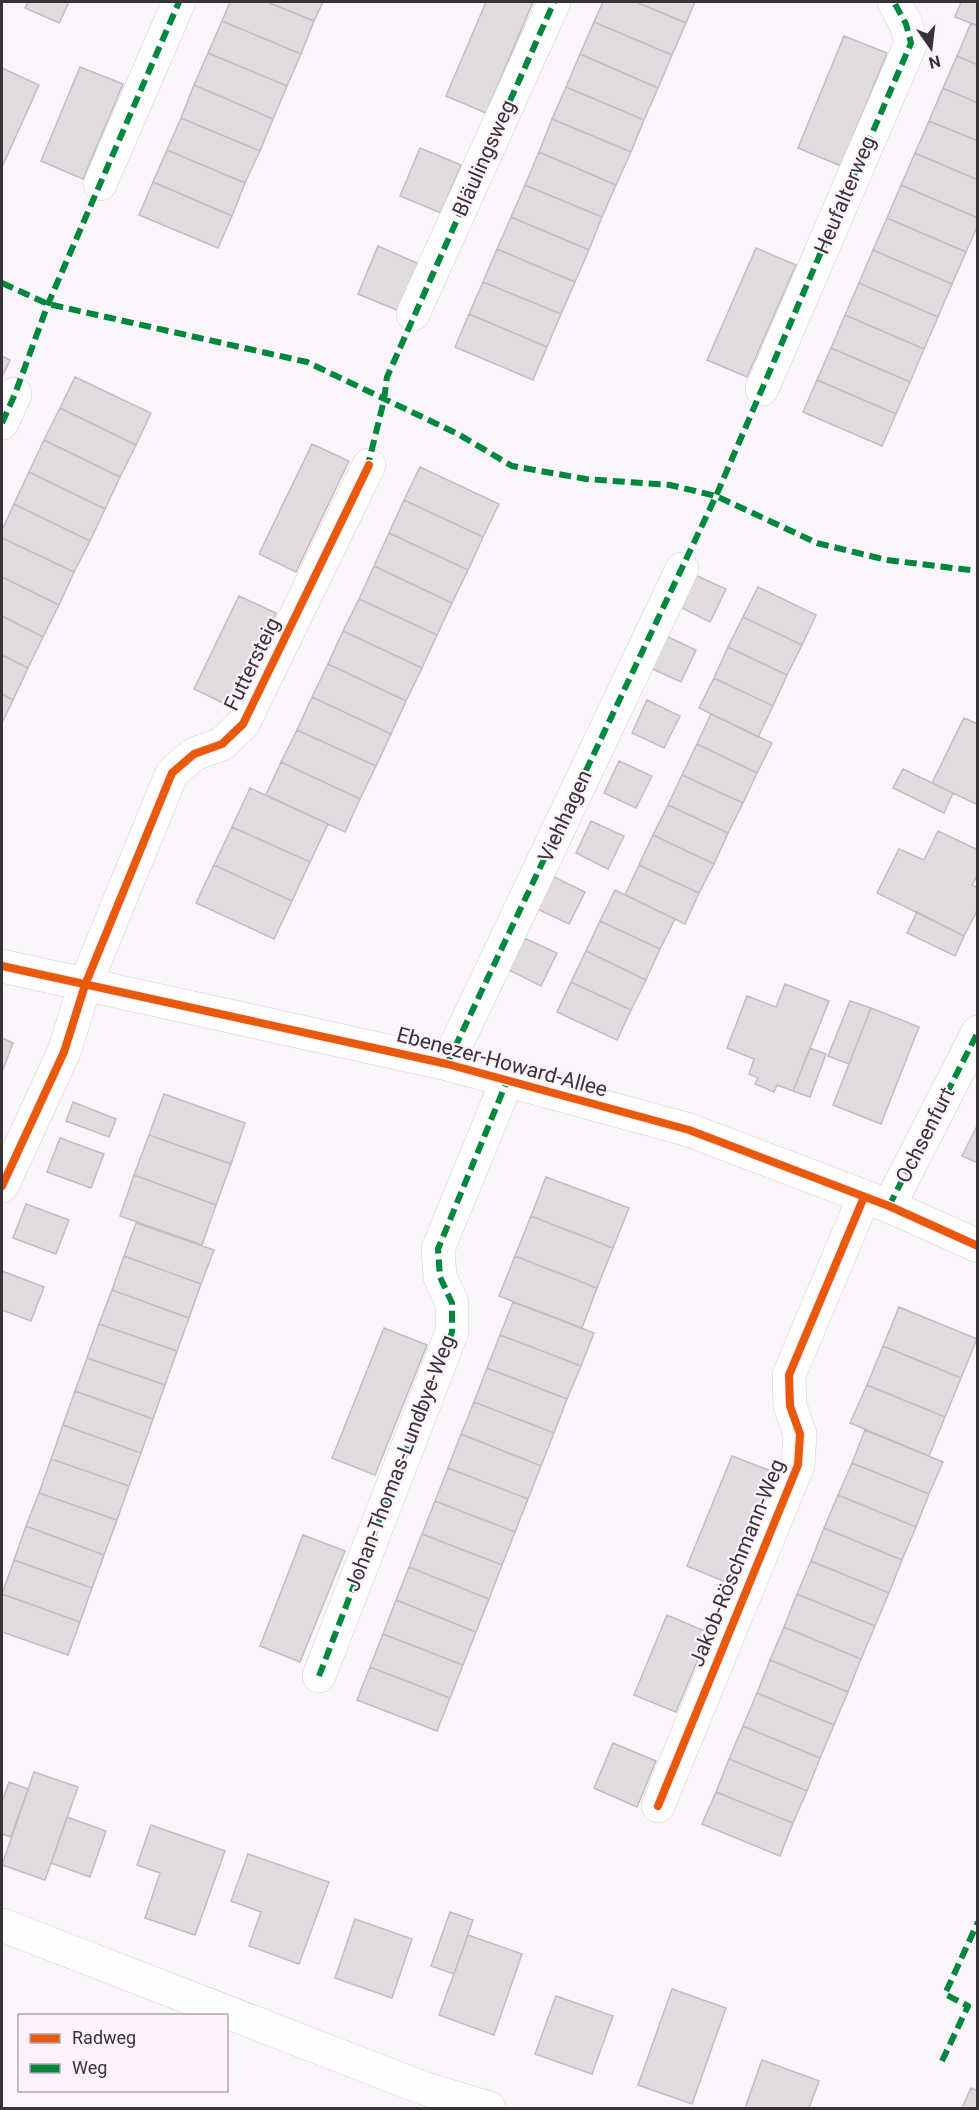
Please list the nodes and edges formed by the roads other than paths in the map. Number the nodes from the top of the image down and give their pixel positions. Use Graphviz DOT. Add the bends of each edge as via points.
graph roads {
  1 [pos="179,2"];
  2 [pos="554,2"];
  3 [pos="894,2"];
  4 [pos="100,184"];
  5 [pos="413,314"];
  6 [pos="762,389"];
  7 [pos="369,465"];
  8 [pos="682,568"];
  9 [pos="2,966"];
  10 [pos="85,985"];
  11 [pos="978,1032"];
  12 [pos="447,1064"];
  13 [pos="507,1081"];
  14 [pos="2,1186"];
  15 [pos="877,1202"];
  16 [pos="978,1246"];
  17 [pos="319,1676"];
  18 [pos="658,1806"];
  19 [pos="2,1925"];
  20 [pos="217,2014"];
  21 [pos="228,2019"];
  22 [pos="419,2098"];
  23 [pos="489,2109"];
  1 -- 4 [label="street"];
  2 -- 5 [label="street, Bläulingsweg"];
  3 -- 6 [label="street, Heufalterweg" via="911,43"];
  7 -- 10 [label="street, Futtersteig" via="243,724 222,744 194,754 172,773"];
  8 -- 12 [label="street, Viehhagen"];
  9 -- 10 [label="street, Ebenezer-Howard-Allee"];
  10 -- 12 [label="street, Ebenezer-Howard-Allee"];
  10 -- 14 [label="street, Futtersteig" via="64,1052"];
  11 -- 15 [label="street, Ochsenfurt"];
  12 -- 13 [label="street, Ebenezer-Howard-Allee"];
  13 -- 15 [label="street, Ebenezer-Howard-Allee" via="689,1130"];
  13 -- 17 [label="street, Johan-Thomas-Lundbye-Weg" via="438,1249 440,1277 452,1303 452,1332"];
  15 -- 16 [label="street, Ebenezer-Howard-Allee"];
  15 -- 18 [label="street, Jakob-Röschmann-Weg" via="789,1375 790,1406 800,1434 798,1465"];
  19 -- 20 [label="street"];
  21 -- 22 [label="street"];
  22 -- 23 [label="street"];
}
